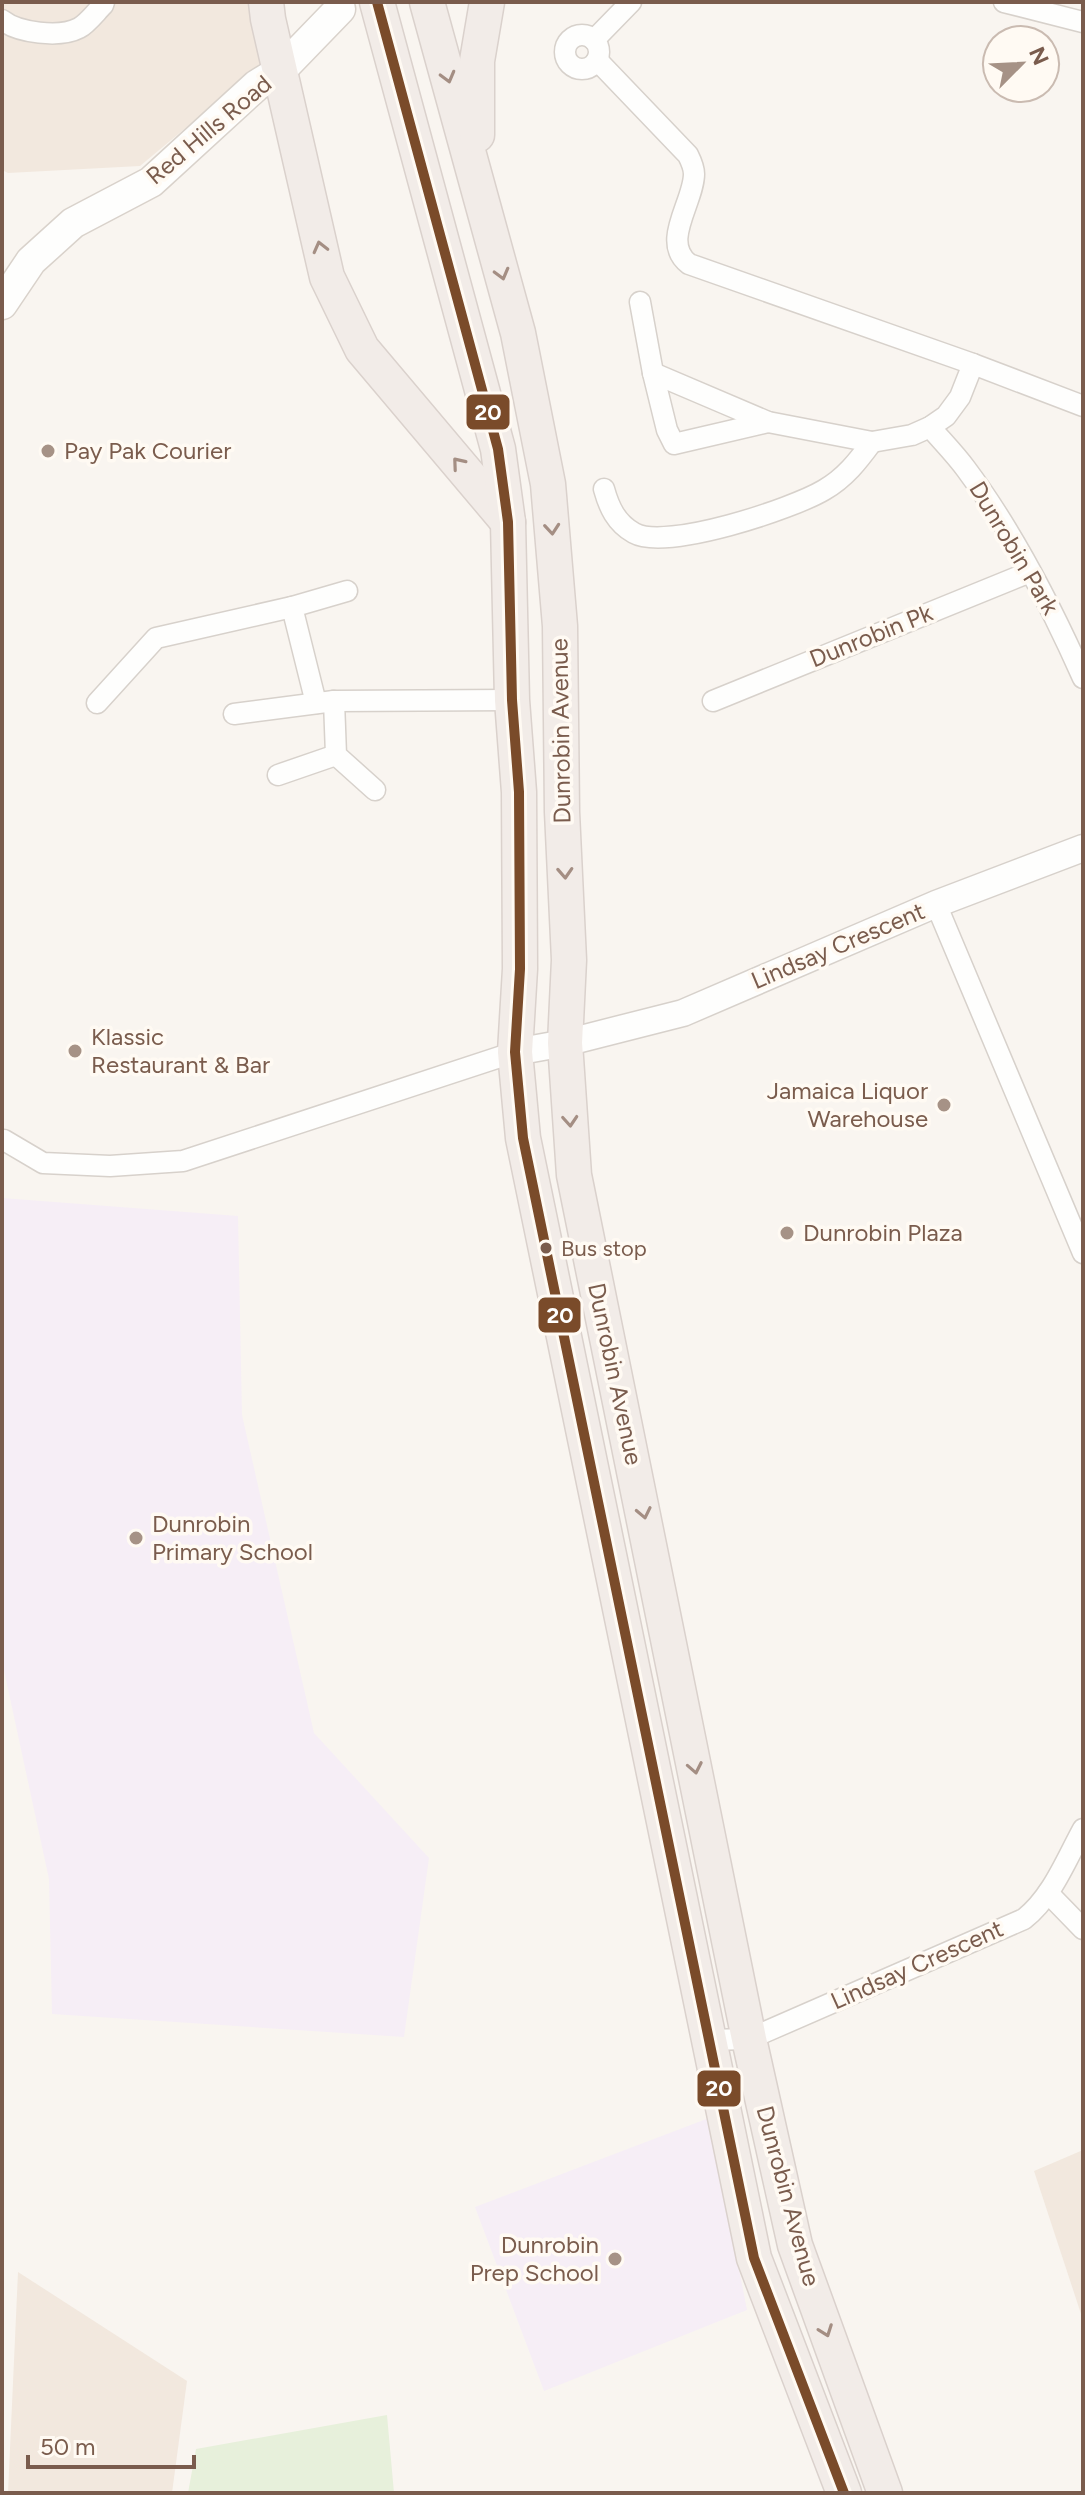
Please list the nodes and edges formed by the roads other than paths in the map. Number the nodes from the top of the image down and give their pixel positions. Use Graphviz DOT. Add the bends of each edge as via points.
graph roads {
  1 [pos="104,2"];
  2 [pos="266,2"];
  3 [pos="427,2"];
  4 [pos="487,2"];
  5 [pos="631,2"];
  6 [pos="1004,2"];
  7 [pos="378,7"];
  8 [pos="340,9"];
  9 [pos="2,20"];
  10 [pos="1083,22"];
  11 [pos="280,71"];
  12 [pos="482,199"];
  13 [pos="640,302"];
  14 [pos="2,304"];
  15 [pos="973,364"];
  16 [pos="653,373"];
  17 [pos="1083,406"];
  18 [pos="768,422"];
  19 [pos="930,427"];
  20 [pos="872,442"];
  21 [pos="604,489"];
  22 [pos="508,522"];
  23 [pos="1030,572"];
  24 [pos="347,591"];
  25 [pos="292,607"];
  26 [pos="1083,678"];
  27 [pos="512,700"];
  28 [pos="713,701"];
  29 [pos="325,702"];
  30 [pos="97,703"];
  31 [pos="234,714"];
  32 [pos="336,755"];
  33 [pos="278,775"];
  34 [pos="375,790"];
  35 [pos="1083,848"];
  36 [pos="936,904"];
  37 [pos="565,1043"];
  38 [pos="515,1052"];
  39 [pos="4,1140"];
  40 [pos="1083,1253"];
  41 [pos="1083,1829"];
  42 [pos="1048,1893"];
  43 [pos="1083,1929"];
  44 [pos="749,2039"];
  45 [pos="708,2040"];
  46 [pos="844,2493"];
  47 [pos="885,2493"];
  1 -- 9 [label="street" via="79,28 45,34 10,27"];
  2 -- 11 [label="highway"];
  3 -- 12 [label="highway, Dunrobin Avenue, one-way"];
  4 -- 12 [label="highway" via="477,61"];
  5 -- 15 [label="street" via="596,50 693,166 676,241 682,259"];
  6 -- 10 [label="street"];
  7 -- 22 [label="highway, Dunrobin Avenue" via="498,449"];
  8 -- 11 [label="main road, Red Hills Road"];
  11 -- 14 [label="main road, Red Hills Road" via="257,85 151,182 73,223 31,261"];
  22 -- 11 [label="highway, one-way" via="362,349 327,277"];
  12 -- 37 [label="highway, Dunrobin Avenue, one-way" via="518,333 548,484 560,626 569,960"];
  13 -- 16 [label="street"];
  15 -- 17 [label="street"];
  15 -- 19 [label="street" via="960,397"];
  16 -- 18 [label="street"];
  16 -- 18 [label="street" via="674,444"];
  18 -- 20 [label="street"];
  19 -- 20 [label="street"];
  19 -- 23 [label="street, Dunrobin Park" via="966,468"];
  20 -- 21 [label="street" via="852,469 824,490 769,513 680,537 636,535 610,510"];
  22 -- 27 [label="highway, Dunrobin Avenue"];
  23 -- 26 [label="street, Dunrobin Park"];
  23 -- 28 [label="street, Dunrobin Pk"];
  24 -- 25 [label="street"];
  25 -- 29 [label="street"];
  25 -- 30 [label="street" via="156,638"];
  27 -- 29 [label="street"];
  27 -- 38 [label="highway, Dunrobin Avenue" via="519,792"];
  29 -- 31 [label="street"];
  29 -- 32 [label="street"];
  32 -- 33 [label="street"];
  32 -- 34 [label="street"];
  35 -- 36 [label="street"];
  36 -- 37 [label="street, Lindsay Crescent" via="683,1013"];
  36 -- 40 [label="street, Lindsay Crescent"];
  37 -- 38 [label="street, Lindsay Crescent"];
  37 -- 44 [label="highway, Dunrobin Avenue, one-way" via="574,1175"];
  38 -- 39 [label="street" via="183,1161 43,1163"];
  38 -- 45 [label="highway, Dunrobin Avenue" via="523,1138"];
  41 -- 42 [label="street, Lindsay Crescent"];
  42 -- 43 [label="street"];
  42 -- 44 [label="street, Lindsay Crescent" via="1024,1919"];
  44 -- 45 [label="street, Lindsay Crescent"];
  44 -- 47 [label="highway, Dunrobin Avenue, one-way" via="795,2245"];
  45 -- 46 [label="highway, Dunrobin Avenue" via="754,2258"];
}
